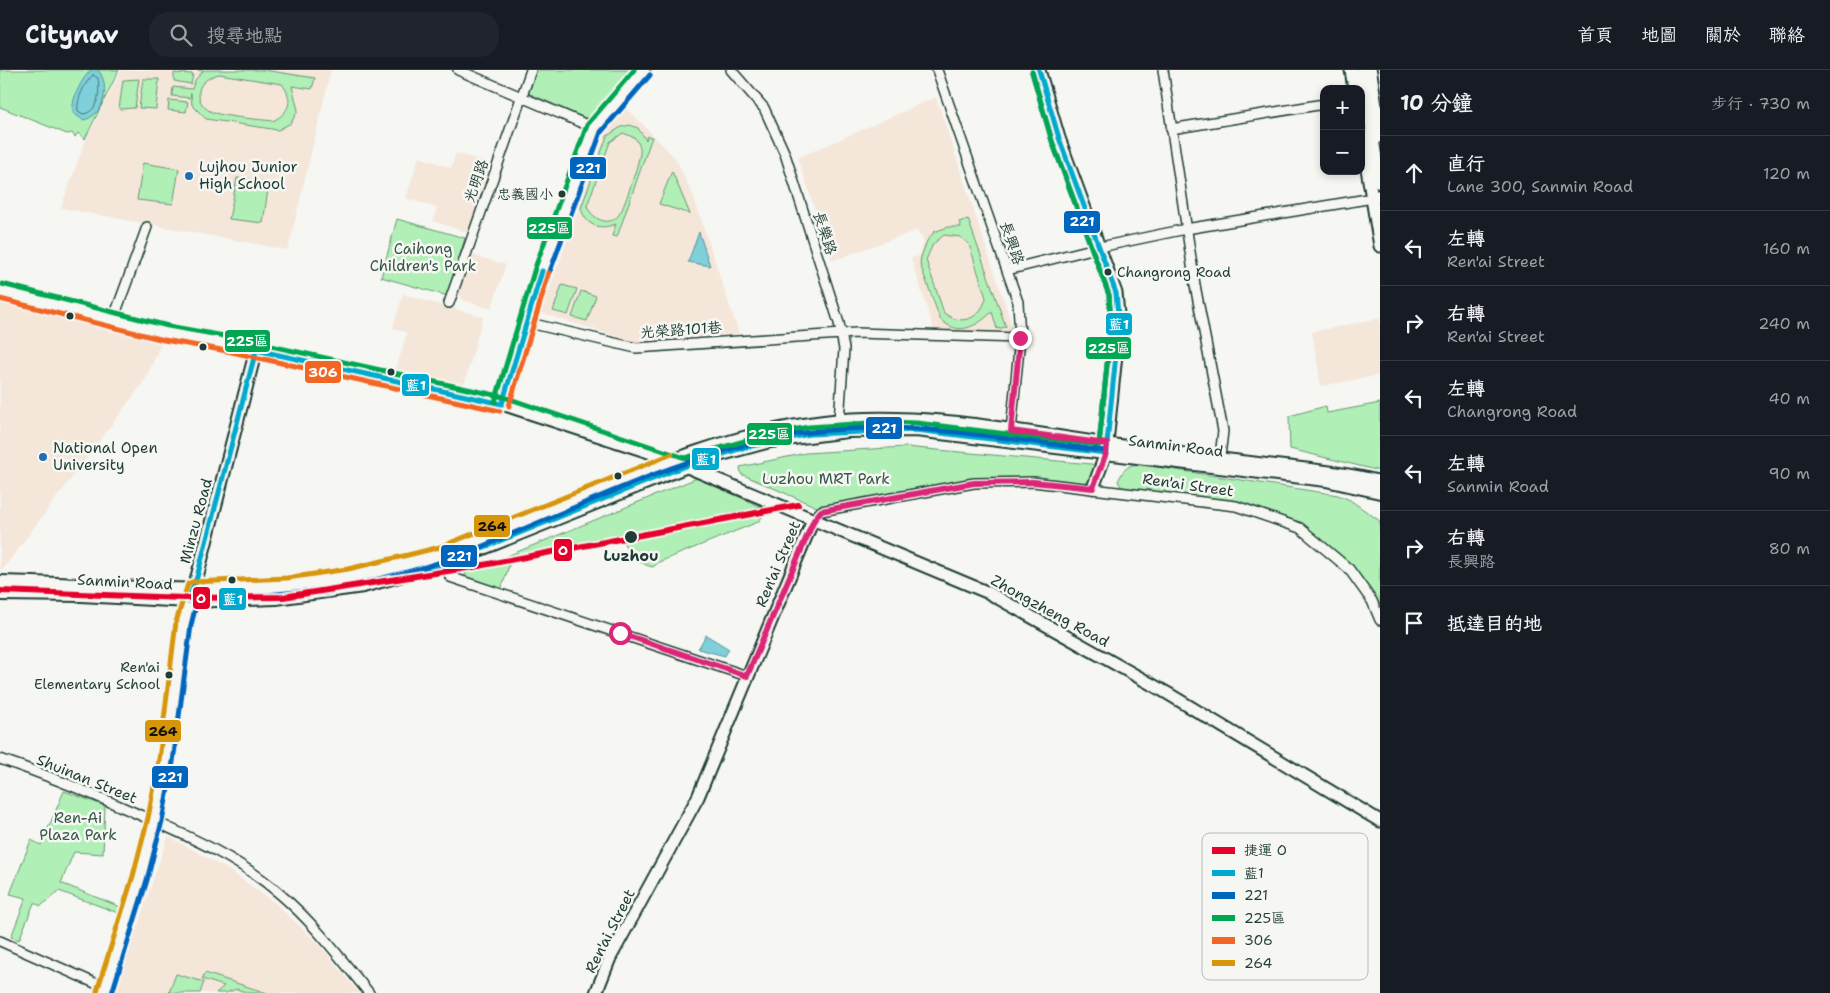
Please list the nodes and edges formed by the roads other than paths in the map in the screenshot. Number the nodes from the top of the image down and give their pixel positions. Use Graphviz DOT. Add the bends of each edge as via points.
graph roads {
  1 [pos="458,70"];
  2 [pos="531,70"];
  3 [pos="644,70"];
  4 [pos="731,70"];
  5 [pos="937,70"];
  6 [pos="1039,70"];
  7 [pos="1163,70"];
  8 [pos="1350,70"];
  9 [pos="1362,70"];
  10 [pos="1370,70"];
  11 [pos="1353,85"];
  12 [pos="521,98"];
  13 [pos="1320,105"];
  14 [pos="594,128"];
  15 [pos="1171,129"];
  16 [pos="1380,136"];
  17 [pos="1365,150"];
  18 [pos="1380,183"];
  19 [pos="1376,197"];
  20 [pos="147,226"];
  21 [pos="1186,229"];
  22 [pos="1380,246"];
  23 [pos="1100,247"];
  24 [pos="1007,270"];
  25 [pos="0,291"];
  26 [pos="449,303"];
  27 [pos="113,320"];
  28 [pos="525,322"];
  29 [pos="841,334"];
  30 [pos="1020,338"];
  31 [pos="256,350"];
  32 [pos="502,404"];
  33 [pos="839,421"];
  34 [pos="1011,431"];
  35 [pos="1107,449"];
  36 [pos="680,463"];
  37 [pos="1220,464"];
  38 [pos="1237,465"];
  39 [pos="1380,482"];
  40 [pos="1093,488"];
  41 [pos="1380,492"];
  42 [pos="814,520"];
  43 [pos="444,558"];
  44 [pos="0,582"];
  45 [pos="193,589"];
  46 [pos="0,594"];
  47 [pos="188,601"];
  48 [pos="1380,620"];
  49 [pos="747,676"];
  50 [pos="0,759"];
  51 [pos="154,821"];
  52 [pos="1380,821"];
  53 [pos="0,941"];
  54 [pos="105,990"];
  55 [pos="369,993"];
  56 [pos="596,993"];
  1 -- 12 [label="street"];
  2 -- 12 [label="street, 光明路"];
  3 -- 14 [label="street"];
  4 -- 29 [label="street, 長樂路" via="764,108 785,154"];
  5 -- 24 [label="street, 長興路"];
  6 -- 23 [label="street" via="1059,138"];
  7 -- 15 [label="street"];
  8 -- 11 [label="street"];
  9 -- 18 [label="street"];
  10 -- 16 [label="main road"];
  12 -- 14 [label="street"];
  12 -- 26 [label="street, 光明路"];
  13 -- 15 [label="street"];
  14 -- 28 [label="street"];
  15 -- 21 [label="street"];
  17 -- 19 [label="street"];
  19 -- 21 [label="street"];
  19 -- 22 [label="street"];
  20 -- 27 [label="street"];
  21 -- 23 [label="street"];
  21 -- 37 [label="street" via="1223,431"];
  23 -- 24 [label="street"];
  23 -- 35 [label="street" via="1116,293 1119,325"];
  24 -- 30 [label="street, 長興路" via="1018,302"];
  25 -- 27 [label="street, Zhongzheng Road"];
  27 -- 31 [label="street, Zhongzheng Road"];
  28 -- 29 [label="street, 光榮路101巷" via="636,348"];
  28 -- 32 [label="street"];
  29 -- 30 [label="street, 光榮路101巷"];
  29 -- 33 [label="street, 長樂路" via="844,349"];
  30 -- 34 [label="street, 長興路"];
  31 -- 32 [label="street, Zhongzheng Road"];
  31 -- 45 [label="street, Minzu Road"];
  32 -- 36 [label="street, Zhongzheng Road"];
  33 -- 34 [label="main road, Sanmin Road" via="910,420"];
  33 -- 36 [label="main road, Sanmin Road" via="755,434"];
  34 -- 35 [label="main road, Sanmin Road"];
  35 -- 36 [label="main road, Sanmin Road" via="884,429 809,434"];
  35 -- 37 [label="main road, Sanmin Road"];
  35 -- 40 [label="street"];
  36 -- 42 [label="street, Zhongzheng Road"];
  36 -- 43 [label="main road, Sanmin Road"];
  37 -- 38 [label="main road, Sanmin Road"];
  38 -- 39 [label="main road" via="1319,470"];
  38 -- 41 [label="main road"];
  40 -- 42 [label="street, Ren'ai Street" via="1033,482 974,483 821,511"];
  40 -- 48 [label="street, Ren'ai Street" via="1236,506 1300,528 1349,569 1372,601"];
  42 -- 49 [label="street, Ren'ai Street"];
  42 -- 52 [label="street, Zhongzheng Road" via="989,593 1178,700"];
  43 -- 45 [label="main road, Sanmin Road" via="307,585 236,590"];
  43 -- 47 [label="main road, Sanmin Road" via="363,586 326,593"];
  43 -- 49 [label="street" via="450,577"];
  44 -- 45 [label="main road, Sanmin Road"];
  45 -- 47 [label="street, Minzu Road"];
  46 -- 47 [label="main road, Sanmin Road"];
  47 -- 51 [label="street, Minzu Road" via="166,762"];
  49 -- 56 [label="street, Ren'ai Street" via="698,797 610,958"];
  50 -- 51 [label="street, Shuinan Street"];
  51 -- 54 [label="street, Minzu Road"];
  51 -- 55 [label="street, Shuinan Street" via="202,842 263,880 326,940"];
  53 -- 54 [label="street"];
}
